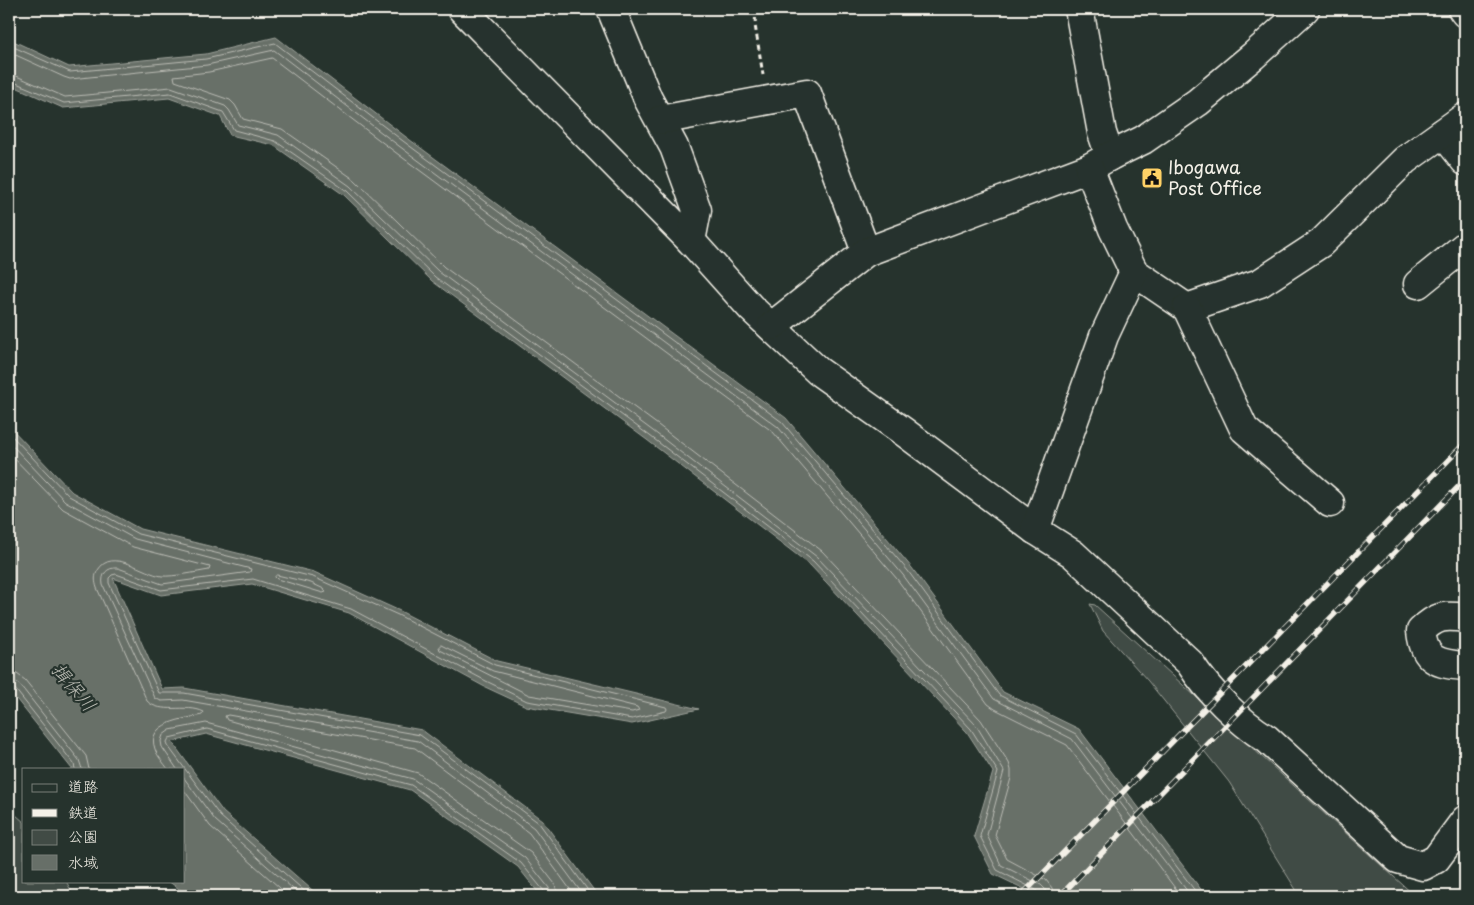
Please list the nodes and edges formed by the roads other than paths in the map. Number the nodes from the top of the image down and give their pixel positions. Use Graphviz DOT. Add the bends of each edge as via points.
graph roads {
  1 [pos="462,9"];
  2 [pos="612,9"];
  3 [pos="1079,9"];
  4 [pos="1305,9"];
  5 [pos="1462,9"];
  6 [pos="1465,13"];
  7 [pos="1465,117"];
  8 [pos="660,120"];
  9 [pos="1444,133"];
  10 [pos="1465,161"];
  11 [pos="1100,162"];
  12 [pos="691,241"];
  13 [pos="1465,246"];
  14 [pos="866,252"];
  15 [pos="1134,272"];
  16 [pos="1418,284"];
  17 [pos="1187,308"];
  18 [pos="772,326"];
  19 [pos="1330,503"];
  20 [pos="1036,530"];
  21 [pos="1465,618"];
  22 [pos="1465,666"];
  23 [pos="1465,820"];
  1 -- 12 [label="street"];
  2 -- 8 [label="street" via="648,99"];
  3 -- 11 [label="street" via="1102,133"];
  4 -- 11 [label="street" via="1198,102 1143,140"];
  5 -- 6 [label="street"];
  7 -- 9 [label="street"];
  8 -- 12 [label="street" via="674,147 697,210"];
  8 -- 14 [label="street" via="807,93"];
  9 -- 10 [label="street"];
  9 -- 17 [label="street" via="1405,160 1321,243 1260,283"];
  11 -- 14 [label="street"];
  11 -- 15 [label="street" via="1113,229"];
  12 -- 18 [label="street" via="751,308"];
  13 -- 16 [label="street"];
  14 -- 18 [label="street"];
  15 -- 17 [label="street"];
  15 -- 20 [label="street" via="1104,336"];
  17 -- 19 [label="street" via="1244,429"];
  18 -- 20 [label="street" via="818,371"];
  20 -- 23 [label="street" via="1073,554 1190,663 1201,680 1250,728 1267,739 1398,858 1423,866 1436,858"];
  21 -- 22 [label="street" via="1448,616 1432,620 1420,631 1422,646 1431,658"];
}
